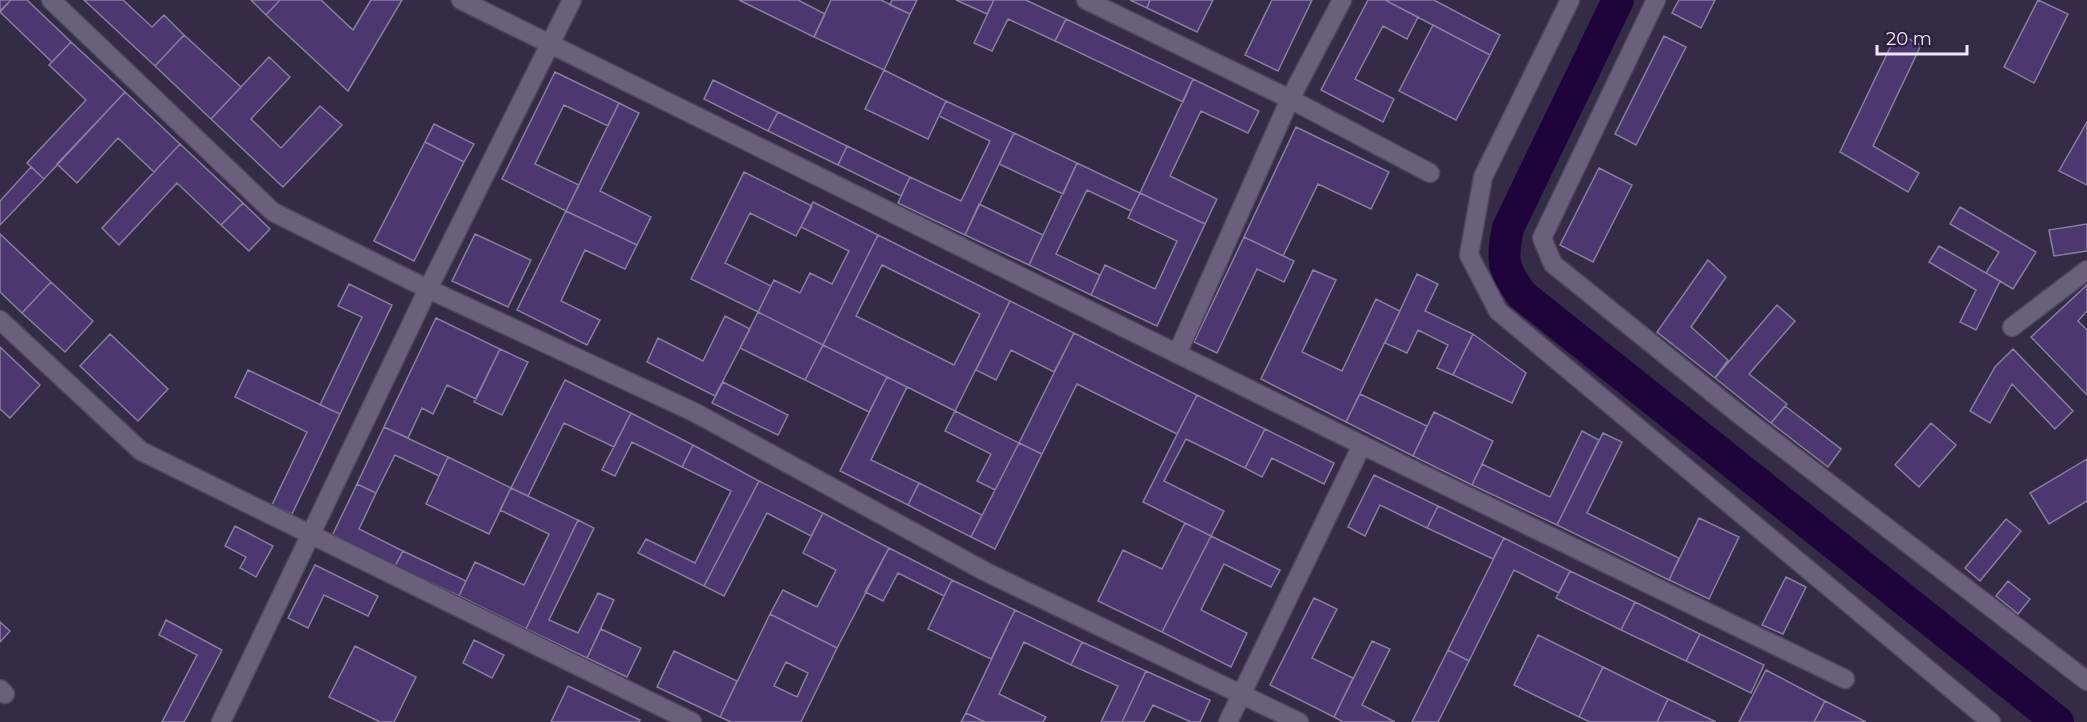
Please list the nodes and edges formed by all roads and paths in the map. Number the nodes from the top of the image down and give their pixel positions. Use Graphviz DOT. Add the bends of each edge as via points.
graph roads {
  1 [pos="51,0"];
  2 [pos="461,0"];
  3 [pos="572,0"];
  4 [pos="1086,0"];
  5 [pos="1342,0"];
  6 [pos="1570,0"];
  7 [pos="1656,0"];
  8 [pos="550,45"];
  9 [pos="1290,99"];
  10 [pos="1430,173"];
  11 [pos="2087,270"];
  12 [pos="428,289"];
  13 [pos="0,321"];
  14 [pos="2012,327"];
  15 [pos="1177,354"];
  16 [pos="1362,445"];
  17 [pos="309,536"];
  18 [pos="1845,680"];
  19 [pos="2087,681"];
  20 [pos="1242,693"];
  21 [pos="221,722"];
  22 [pos="692,722"];
  23 [pos="1228,722"];
  24 [pos="1299,722"];
  25 [pos="1991,722"];
  1 -- 12 [label="street" via="273,212"];
  2 -- 8 [label="street"];
  3 -- 8 [label="street"];
  4 -- 9 [label="street"];
  5 -- 9 [label="street"];
  6 -- 25 [label="street" via="1484,177 1468,255 1498,311"];
  7 -- 19 [label="street" via="1542,238 1553,264 1740,415"];
  8 -- 12 [label="street"];
  8 -- 15 [label="street"];
  9 -- 10 [label="street"];
  9 -- 15 [label="street"];
  11 -- 14 [label="street"];
  12 -- 17 [label="street"];
  12 -- 20 [label="street" via="694,412 986,572"];
  13 -- 17 [label="street" via="141,451"];
  15 -- 16 [label="street"];
  16 -- 18 [label="street"];
  16 -- 20 [label="street"];
  17 -- 21 [label="street"];
  17 -- 22 [label="street"];
  20 -- 23 [label="street"];
  20 -- 24 [label="street"];
}
